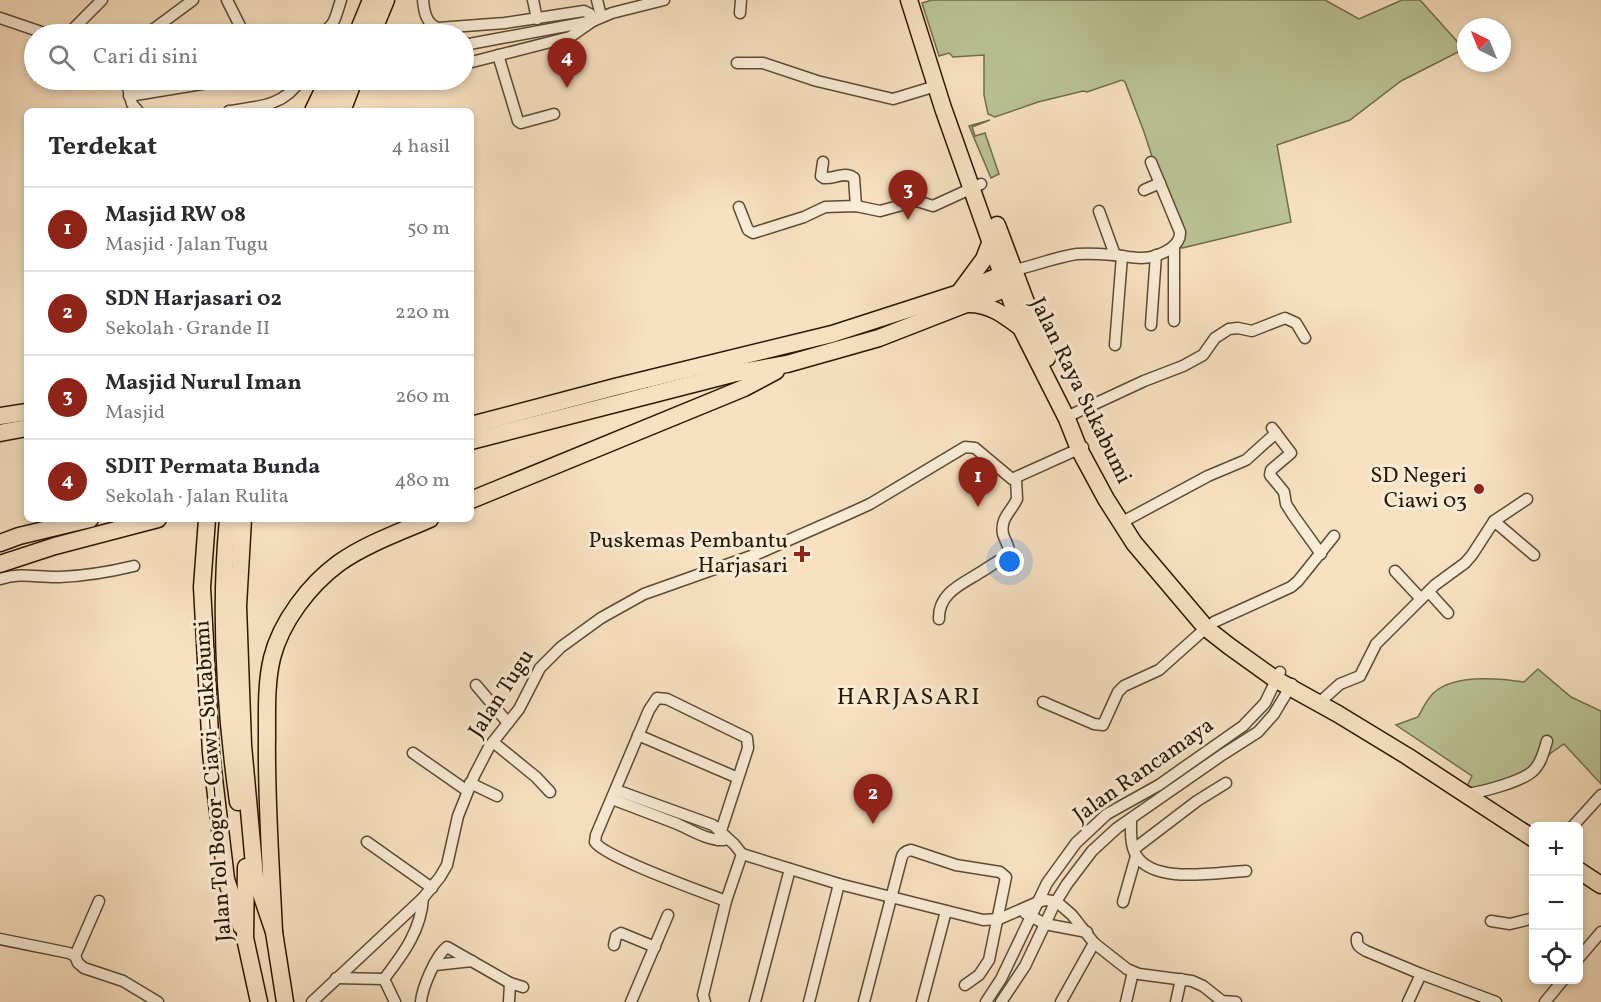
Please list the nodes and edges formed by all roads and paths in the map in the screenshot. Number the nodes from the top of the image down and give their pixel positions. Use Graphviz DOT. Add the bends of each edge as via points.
graph roads {
  1 [pos="102,0"];
  2 [pos="227,0"];
  3 [pos="341,0"];
  4 [pos="371,0"];
  5 [pos="386,0"];
  6 [pos="423,0"];
  7 [pos="534,0"];
  8 [pos="597,0"];
  9 [pos="664,0"];
  10 [pos="741,0"];
  11 [pos="909,0"];
  12 [pos="917,0"];
  13 [pos="187,2"];
  14 [pos="740,13"];
  15 [pos="0,18"];
  16 [pos="537,19"];
  17 [pos="597,19"];
  18 [pos="78,24"];
  19 [pos="160,24"];
  20 [pos="239,24"];
  21 [pos="333,24"];
  22 [pos="364,24"];
  23 [pos="367,24"];
  24 [pos="430,24"];
  25 [pos="474,25"];
  26 [pos="24,26"];
  27 [pos="474,43"];
  28 [pos="498,55"];
  29 [pos="474,61"];
  30 [pos="737,63"];
  31 [pos="936,86"];
  32 [pos="128,90"];
  33 [pos="165,90"];
  34 [pos="292,90"];
  35 [pos="323,90"];
  36 [pos="335,90"];
  37 [pos="350,90"];
  38 [pos="129,96"];
  39 [pos="135,108"];
  40 [pos="246,108"];
  41 [pos="314,108"];
  42 [pos="327,108"];
  43 [pos="343,108"];
  44 [pos="554,114"];
  45 [pos="823,162"];
  46 [pos="1151,162"];
  47 [pos="1160,183"];
  48 [pos="977,187"];
  49 [pos="1144,190"];
  50 [pos="739,207"];
  51 [pos="856,207"];
  52 [pos="1099,211"];
  53 [pos="991,241"];
  54 [pos="1174,246"];
  55 [pos="1156,255"];
  56 [pos="1119,256"];
  57 [pos="1010,279"];
  58 [pos="962,299"];
  59 [pos="1174,321"];
  60 [pos="1151,325"];
  61 [pos="1021,328"];
  62 [pos="1305,339"];
  63 [pos="1115,345"];
  64 [pos="787,364"];
  65 [pos="24,412"];
  66 [pos="0,416"];
  67 [pos="1070,416"];
  68 [pos="474,424"];
  69 [pos="24,429"];
  70 [pos="0,433"];
  71 [pos="474,440"];
  72 [pos="1082,447"];
  73 [pos="1016,479"];
  74 [pos="1527,499"];
  75 [pos="474,500"];
  76 [pos="1128,519"];
  77 [pos="1494,521"];
  78 [pos="77,522"];
  79 [pos="147,522"];
  80 [pos="207,522"];
  81 [pos="228,522"];
  82 [pos="242,522"];
  83 [pos="423,522"];
  84 [pos="1334,536"];
  85 [pos="0,543"];
  86 [pos="1321,554"];
  87 [pos="1534,555"];
  88 [pos="0,564"];
  89 [pos="134,566"];
  90 [pos="1395,571"];
  91 [pos="0,579"];
  92 [pos="232,584"];
  93 [pos="1425,595"];
  94 [pos="1448,613"];
  95 [pos="939,619"];
  96 [pos="1210,625"];
  97 [pos="1284,680"];
  98 [pos="476,685"];
  99 [pos="1321,701"];
  100 [pos="1043,702"];
  101 [pos="1338,714"];
  102 [pos="508,723"];
  103 [pos="638,735"];
  104 [pos="493,741"];
  105 [pos="1547,741"];
  106 [pos="236,744"];
  107 [pos="413,753"];
  108 [pos="738,778"];
  109 [pos="1226,783"];
  110 [pos="468,787"];
  111 [pos="550,792"];
  112 [pos="614,795"];
  113 [pos="1466,795"];
  114 [pos="1601,795"];
  115 [pos="497,796"];
  116 [pos="1131,819"];
  117 [pos="1577,822"];
  118 [pos="1529,836"];
  119 [pos="722,837"];
  120 [pos="367,842"];
  121 [pos="1135,853"];
  122 [pos="742,854"];
  123 [pos="789,869"];
  124 [pos="1246,871"];
  125 [pos="1583,873"];
  126 [pos="839,884"];
  127 [pos="1600,884"];
  128 [pos="432,888"];
  129 [pos="890,897"];
  130 [pos="423,898"];
  131 [pos="99,901"];
  132 [pos="726,901"];
  133 [pos="1038,902"];
  134 [pos="1057,902"];
  135 [pos="1123,902"];
  136 [pos="1020,909"];
  137 [pos="946,911"];
  138 [pos="668,915"];
  139 [pos="1031,916"];
  140 [pos="999,919"];
  141 [pos="1529,919"];
  142 [pos="1491,921"];
  143 [pos="1045,924"];
  144 [pos="274,932"];
  145 [pos="1086,932"];
  146 [pos="1601,932"];
  147 [pos="245,938"];
  148 [pos="1357,938"];
  149 [pos="0,939"];
  150 [pos="1094,943"];
  151 [pos="614,945"];
  152 [pos="655,947"];
  153 [pos="1583,953"];
  154 [pos="75,956"];
  155 [pos="472,961"];
  156 [pos="435,965"];
  157 [pos="1133,972"];
  158 [pos="1421,974"];
  159 [pos="384,979"];
  160 [pos="335,980"];
  161 [pos="1181,980"];
  162 [pos="510,983"];
  163 [pos="1073,983"];
  164 [pos="1560,984"];
  165 [pos="964,985"];
  166 [pos="523,987"];
  167 [pos="1222,1001"];
  168 [pos="158,1002"];
  169 [pos="260,1002"];
  170 [pos="285,1002"];
  171 [pos="312,1002"];
  172 [pos="395,1002"];
  173 [pos="421,1002"];
  174 [pos="509,1002"];
  175 [pos="631,1002"];
  176 [pos="705,1002"];
  177 [pos="755,1002"];
  178 [pos="809,1002"];
  179 [pos="864,1002"];
  180 [pos="922,1002"];
  181 [pos="986,1002"];
  182 [pos="1001,1002"];
  183 [pos="1061,1002"];
  184 [pos="1070,1002"];
  185 [pos="1126,1002"];
  186 [pos="1176,1002"];
  187 [pos="1236,1002"];
  188 [pos="1408,1002"];
  189 [pos="1496,1002"];
  190 [pos="1545,1002"];
  1 -- 18 [label="street"];
  2 -- 20 [label="street"];
  3 -- 21 [label="street"];
  4 -- 22 [label="highway"];
  5 -- 23 [label="highway"];
  6 -- 24 [label="street"];
  7 -- 16 [label="street"];
  8 -- 17 [label="street"];
  9 -- 17 [label="street"];
  10 -- 14 [label="street"];
  11 -- 31 [label="highway, Jalan Raya Sukabumi"];
  12 -- 48 [label="highway, Jalan Raya Sukabumi"];
  13 -- 19 [label="street"];
  15 -- 26 [label="street"];
  16 -- 17 [label="street" via="584,11"];
  16 -- 25 [label="street"];
  17 -- 27 [label="street"];
  17 -- 28 [label="street" via="570,37"];
  28 -- 29 [label="street"];
  28 -- 44 [label="street" via="518,121"];
  30 -- 31 [label="street" via="763,63 893,99"];
  31 -- 48 [label="highway, Jalan Raya Sukabumi"];
  32 -- 38 [label="street"];
  33 -- 38 [label="street"];
  34 -- 40 [label="street" via="277,102"];
  35 -- 41 [label="highway"];
  36 -- 42 [label="highway"];
  37 -- 43 [label="highway"];
  38 -- 39 [label="street"];
  45 -- 51 [label="street" via="824,178 854,178"];
  46 -- 47 [label="street"];
  47 -- 49 [label="street"];
  47 -- 54 [label="street" via="1180,232"];
  48 -- 51 [label="street" via="933,206 917,201 880,211"];
  48 -- 53 [label="highway, Jalan Raya Sukabumi"];
  48 -- 57 [label="highway, Jalan Raya Sukabumi"];
  50 -- 51 [label="street" via="753,233 825,207"];
  52 -- 56 [label="street"];
  53 -- 57 [label="highway, Jalan Raya Sukabumi"];
  53 -- 58 [label="highway"];
  54 -- 55 [label="street"];
  54 -- 59 [label="street"];
  55 -- 56 [label="street"];
  55 -- 60 [label="street"];
  56 -- 57 [label="street" via="1062,256"];
  56 -- 63 [label="street"];
  57 -- 58 [label="highway"];
  57 -- 61 [label="highway, Jalan Raya Sukabumi"];
  57 -- 67 [label="highway, Jalan Raya Sukabumi"];
  58 -- 61 [label="highway" via="1000,311"];
  58 -- 64 [label="highway" via="879,338"];
  58 -- 68 [label="highway"];
  61 -- 67 [label="highway, Jalan Raya Sukabumi"];
  62 -- 67 [label="street" via="1296,323 1285,318 1252,331 1228,329 1215,338 1203,355"];
  64 -- 71 [label="highway" via="736,373"];
  64 -- 75 [label="highway" via="744,388"];
  65 -- 66 [label="highway"];
  67 -- 72 [label="highway, Jalan Raya Sukabumi"];
  69 -- 70 [label="highway"];
  72 -- 73 [label="street"];
  72 -- 76 [label="highway, Jalan Raya Sukabumi"];
  72 -- 96 [label="highway, Jalan Raya Sukabumi" via="1106,499 1134,543"];
  73 -- 95 [label="street" via="1017,499 1003,523 1009,552 949,593 939,609"];
  73 -- 102 [label="street, Jalan Tugu" via="1007,477 975,448 965,447 870,504 748,557 650,591 601,618 553,653"];
  74 -- 77 [label="street"];
  76 -- 86 [label="street" via="1246,460 1274,431 1292,445 1290,455 1271,470 1270,476"];
  76 -- 96 [label="highway, Jalan Raya Sukabumi"];
  77 -- 87 [label="street"];
  77 -- 93 [label="street" via="1472,555"];
  78 -- 85 [label="highway"];
  79 -- 88 [label="highway"];
  80 -- 147 [label="highway" via="202,587 211,753 226,879"];
  81 -- 92 [label="highway, Jalan Tol Bogor–Ciawi–Sukabumi"];
  82 -- 92 [label="highway, Jalan Tol Bogor–Ciawi–Sukabumi"];
  83 -- 144 [label="highway" via="340,563 316,583 291,613 272,657 267,691 267,817"];
  84 -- 86 [label="street"];
  86 -- 96 [label="street" via="1284,592"];
  89 -- 91 [label="street" via="106,573 58,577 25,574"];
  90 -- 93 [label="street"];
  92 -- 106 [label="highway, Jalan Tol Bogor–Ciawi–Sukabumi"];
  93 -- 94 [label="street"];
  93 -- 99 [label="street" via="1376,644 1360,676 1340,684"];
  96 -- 97 [label="highway, Jalan Raya Sukabumi"];
  96 -- 100 [label="street" via="1159,670 1124,686 1103,725"];
  97 -- 99 [label="highway, Jalan Raya Sukabumi"];
  97 -- 101 [label="highway, Jalan Raya Sukabumi"];
  97 -- 116 [label="street, Jalan Rancamaya" via="1274,714 1258,732"];
  97 -- 133 [label="street, Jalan Rancamaya" via="1243,726 1159,785 1107,814 1085,833 1059,864"];
  98 -- 102 [label="street"];
  99 -- 101 [label="highway, Jalan Raya Sukabumi"];
  101 -- 113 [label="highway, Jalan Raya Sukabumi"];
  102 -- 104 [label="street, Jalan Tugu"];
  103 -- 108 [label="street"];
  103 -- 108 [label="street" via="652,704 663,698 747,738 748,748"];
  103 -- 112 [label="street"];
  104 -- 110 [label="street, Jalan Tugu"];
  104 -- 111 [label="street"];
  105 -- 113 [label="street" via="1538,765 1530,773 1485,792"];
  106 -- 144 [label="highway, Jalan Tol Bogor–Ciawi–Sukabumi" via="255,876"];
  106 -- 147 [label="highway, Jalan Tol Bogor–Ciawi–Sukabumi" via="247,875"];
  107 -- 110 [label="street"];
  108 -- 119 [label="street"];
  109 -- 121 [label="street" via="1197,801"];
  110 -- 115 [label="street"];
  110 -- 128 [label="street, Jalan Tugu" via="447,865"];
  112 -- 119 [label="street"];
  112 -- 132 [label="street" via="596,835 597,846"];
  113 -- 118 [label="highway, Jalan Raya Sukabumi"];
  114 -- 117 [label="street"];
  116 -- 121 [label="street"];
  116 -- 134 [label="street, Jalan Rancamaya" via="1092,851"];
  119 -- 122 [label="street"];
  120 -- 128 [label="street"];
  121 -- 124 [label="street" via="1152,869 1166,873"];
  121 -- 135 [label="street"];
  122 -- 123 [label="street"];
  122 -- 132 [label="street"];
  123 -- 126 [label="street"];
  123 -- 177 [label="street"];
  125 -- 127 [label="highway"];
  126 -- 129 [label="street"];
  126 -- 178 [label="street"];
  128 -- 130 [label="street, Jalan Tugu"];
  129 -- 137 [label="street"];
  129 -- 140 [label="street" via="902,856 911,850 956,865 1003,873 1006,877"];
  129 -- 179 [label="street"];
  130 -- 159 [label="street" via="414,935"];
  130 -- 160 [label="street, Jalan Tugu"];
  131 -- 154 [label="street"];
  132 -- 176 [label="street"];
  133 -- 134 [label="street"];
  133 -- 136 [label="street"];
  133 -- 139 [label="street, Jalan Rancamaya"];
  134 -- 143 [label="street, Jalan Rancamaya"];
  134 -- 145 [label="street"];
  136 -- 139 [label="street"];
  136 -- 140 [label="street"];
  137 -- 140 [label="street" via="983,920"];
  137 -- 180 [label="street"];
  138 -- 152 [label="street"];
  139 -- 143 [label="street"];
  139 -- 181 [label="street, Jalan Rancamaya"];
  140 -- 165 [label="street" via="986,967"];
  141 -- 142 [label="street" via="1510,924"];
  143 -- 145 [label="street"];
  143 -- 182 [label="street, Jalan Rancamaya" via="1025,966"];
  144 -- 170 [label="highway, Jalan Tol Bogor–Ciawi–Sukabumi"];
  145 -- 150 [label="street"];
  146 -- 153 [label="street"];
  147 -- 169 [label="highway, Jalan Tol Bogor–Ciawi–Sukabumi"];
  148 -- 158 [label="street" via="1359,948"];
  149 -- 154 [label="street"];
  150 -- 157 [label="street"];
  150 -- 163 [label="street"];
  151 -- 152 [label="street" via="621,933"];
  152 -- 175 [label="street"];
  154 -- 168 [label="street" via="84,968 123,981"];
  155 -- 156 [label="street"];
  155 -- 156 [label="street" via="447,947"];
  155 -- 162 [label="street"];
  156 -- 173 [label="street"];
  157 -- 161 [label="street"];
  157 -- 185 [label="street"];
  158 -- 188 [label="street"];
  158 -- 189 [label="street"];
  159 -- 160 [label="street"];
  159 -- 172 [label="street"];
  160 -- 171 [label="street, Jalan Tugu"];
  161 -- 167 [label="street" via="1198,983"];
  161 -- 186 [label="street"];
  162 -- 166 [label="street"];
  162 -- 174 [label="street"];
  163 -- 183 [label="street"];
  163 -- 184 [label="street"];
  164 -- 190 [label="street"];
  167 -- 187 [label="street"];
}
